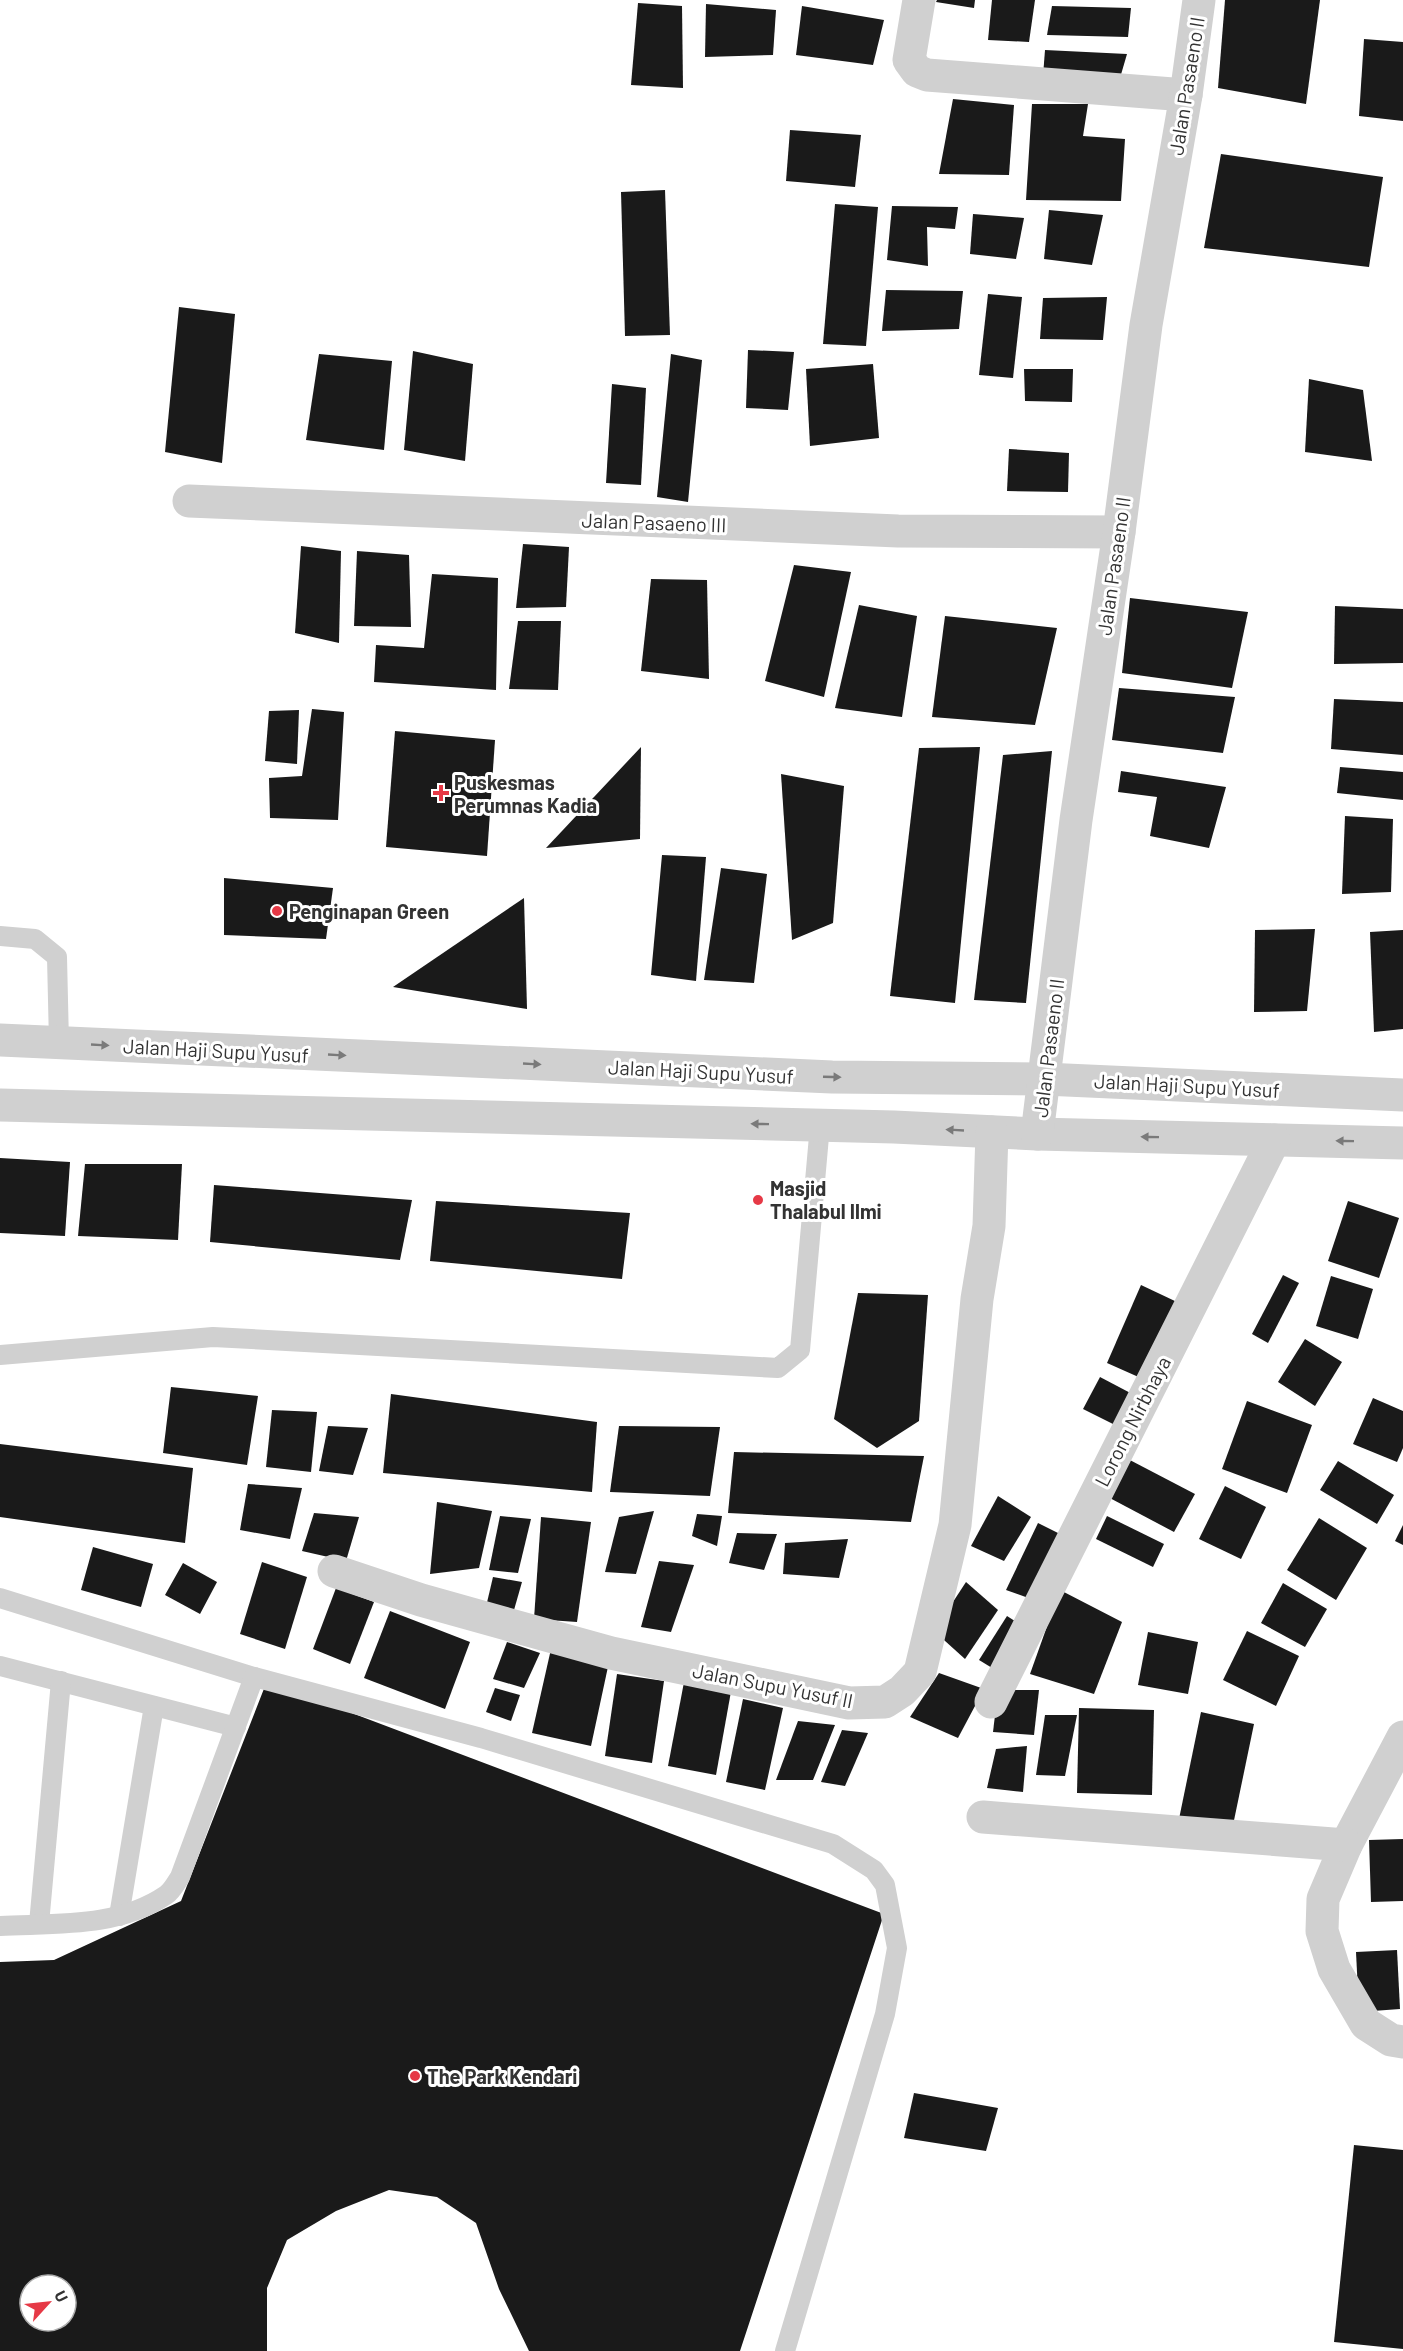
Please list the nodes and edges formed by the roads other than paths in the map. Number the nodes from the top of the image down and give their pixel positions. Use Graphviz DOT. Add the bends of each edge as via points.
graph roads {
  1 [pos="919,0"];
  2 [pos="1199,0"];
  3 [pos="1186,95"];
  4 [pos="189,501"];
  5 [pos="1119,532"];
  6 [pos="0,936"];
  7 [pos="0,1040"];
  8 [pos="59,1043"];
  9 [pos="1044,1079"];
  10 [pos="1403,1095"];
  11 [pos="0,1105"];
  12 [pos="820,1125"];
  13 [pos="992,1132"];
  14 [pos="1037,1134"];
  15 [pos="1274,1140"];
  16 [pos="1403,1143"];
  17 [pos="0,1355"];
  18 [pos="334,1571"];
  19 [pos="0,1598"];
  20 [pos="0,1666"];
  21 [pos="254,1677"];
  22 [pos="60,1682"];
  23 [pos="991,1702"];
  24 [pos="154,1706"];
  25 [pos="236,1727"];
  26 [pos="1403,1737"];
  27 [pos="983,1817"];
  28 [pos="1346,1845"];
  29 [pos="119,1916"];
  30 [pos="39,1924"];
  31 [pos="0,1926"];
  32 [pos="1403,2043"];
  33 [pos="784,2351"];
  1 -- 3 [label="street" via="909,60 917,71 927,75"];
  2 -- 3 [label="street, Jalan Pasaeno II"];
  3 -- 5 [label="street, Jalan Pasaeno II" via="1146,325"];
  4 -- 5 [label="street, Jalan Pasaeno III" via="898,531"];
  5 -- 9 [label="street, Jalan Pasaeno II" via="1076,820"];
  6 -- 8 [label="lane" via="35,939 57,957"];
  7 -- 8 [label="street, Jalan Haji Supu Yusuf"];
  8 -- 9 [label="street, Jalan Haji Supu Yusuf, one-way" via="832,1077"];
  9 -- 10 [label="street, Jalan Haji Supu Yusuf"];
  9 -- 14 [label="street, Jalan Pasaeno II"];
  12 -- 11 [label="street, one-way"];
  13 -- 12 [label="street, one-way"];
  12 -- 17 [label="lane" via="800,1350 778,1368 213,1337"];
  13 -- 14 [label="street"];
  13 -- 18 [label="street, Jalan Supu Yusuf II" via="989,1226 977,1299 956,1525 920,1672 902,1691 885,1702 849,1703 611,1653 421,1600"];
  15 -- 14 [label="street, one-way"];
  16 -- 15 [label="street, one-way"];
  15 -- 23 [label="street, Lorong Nirbhaya"];
  19 -- 21 [label="lane"];
  20 -- 22 [label="lane"];
  21 -- 25 [label="lane"];
  21 -- 33 [label="lane" via="481,1738 833,1844 874,1870 885,1885 897,1948 885,2014"];
  22 -- 24 [label="lane"];
  22 -- 30 [label="lane"];
  24 -- 25 [label="lane"];
  24 -- 29 [label="lane"];
  25 -- 29 [label="lane" via="180,1877 168,1894"];
  26 -- 28 [label="street"];
  27 -- 28 [label="street"];
  28 -- 32 [label="street" via="1323,1899 1322,1931 1334,1969 1366,2024 1390,2040"];
  29 -- 30 [label="lane" via="101,1921"];
  30 -- 31 [label="lane"];
}
